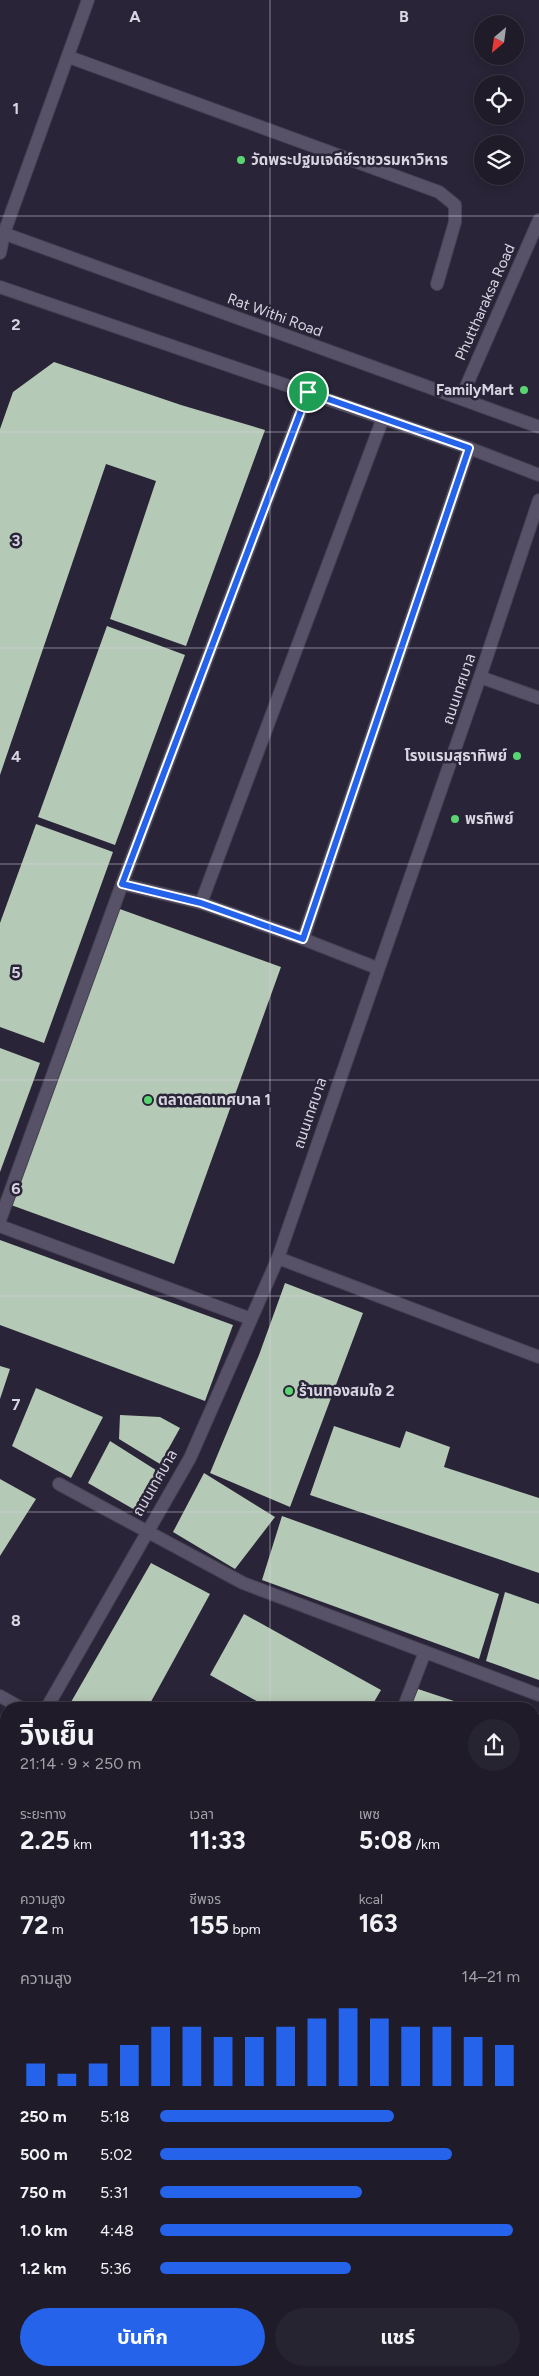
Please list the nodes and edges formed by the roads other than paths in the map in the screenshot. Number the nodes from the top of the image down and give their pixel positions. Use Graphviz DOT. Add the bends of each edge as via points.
graph roads {
  1 [pos="88,0"];
  2 [pos="69,57"];
  3 [pos="539,220"];
  4 [pos="2,233"];
  5 [pos="0,253"];
  6 [pos="437,284"];
  7 [pos="0,287"];
  8 [pos="308,392"];
  9 [pos="461,398"];
  10 [pos="383,418"];
  11 [pos="539,426"];
  12 [pos="469,448"];
  13 [pos="539,475"];
  14 [pos="539,500"];
  15 [pos="480,677"];
  16 [pos="539,698"];
  17 [pos="122,884"];
  18 [pos="201,903"];
  19 [pos="303,939"];
  20 [pos="377,968"];
  21 [pos="0,1220"];
  22 [pos="0,1226"];
  23 [pos="278,1258"];
  24 [pos="251,1319"];
  25 [pos="539,1357"];
  26 [pos="59,1484"];
  27 [pos="147,1530"];
  28 [pos="425,1652"];
  29 [pos="539,1695"];
  30 [pos="50,1702"];
  31 [pos="406,1702"];
  1 -- 2 [label="street"];
  2 -- 4 [label="street"];
  2 -- 6 [label="street" via="439,192 455,205 455,222"];
  3 -- 9 [label="street, Phuttharaksa Road"];
  4 -- 5 [label="street"];
  4 -- 9 [label="street, Rat Withi Road"];
  7 -- 8 [label="street"];
  8 -- 10 [label="street"];
  8 -- 17 [label="street"];
  9 -- 11 [label="street, Rat Withi Road"];
  10 -- 12 [label="street"];
  10 -- 18 [label="street"];
  12 -- 13 [label="street"];
  12 -- 19 [label="street"];
  14 -- 15 [label="street, ถนนเทศบาล"];
  15 -- 16 [label="street"];
  15 -- 20 [label="street, ถนนเทศบาล"];
  17 -- 18 [label="street"];
  17 -- 21 [label="street"];
  18 -- 19 [label="street"];
  19 -- 20 [label="street"];
  20 -- 23 [label="street, ถนนเทศบาล"];
  22 -- 24 [label="street"];
  23 -- 24 [label="street, ถนนเทศบาล"];
  23 -- 25 [label="street"];
  24 -- 27 [label="street, ถนนเทศบาล" via="190,1458"];
  26 -- 27 [label="street"];
  27 -- 28 [label="street" via="243,1583"];
  27 -- 30 [label="street, ถนนเทศบาล"];
  28 -- 29 [label="street"];
  28 -- 31 [label="street"];
}
